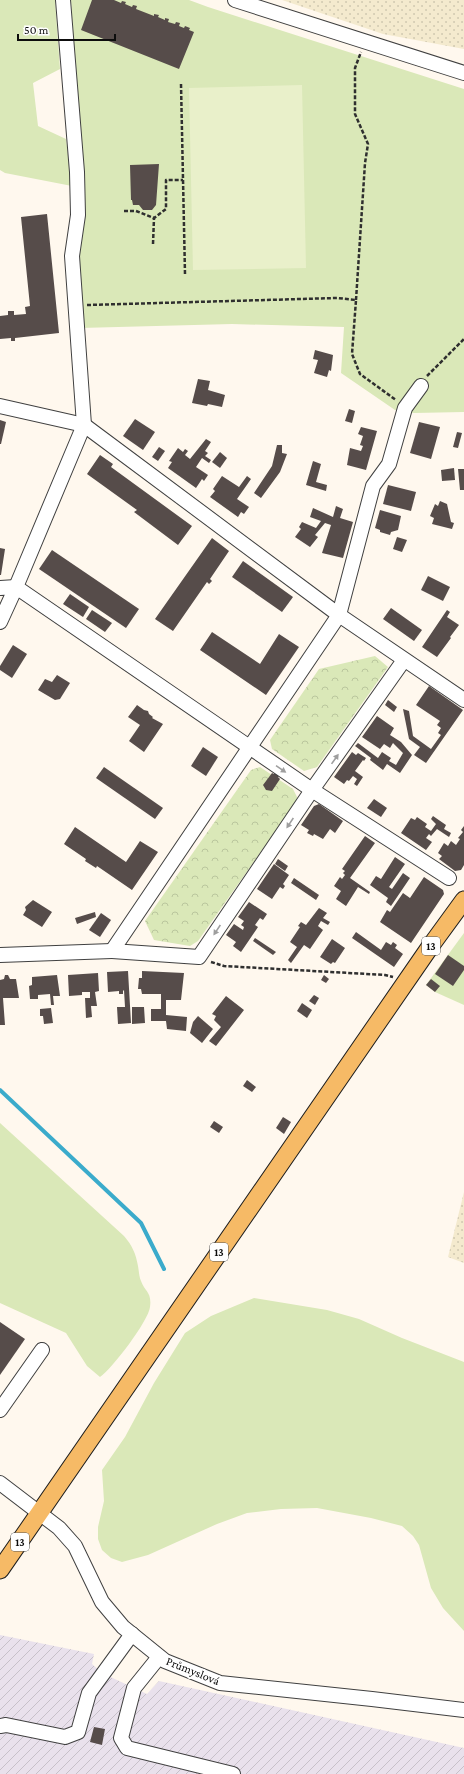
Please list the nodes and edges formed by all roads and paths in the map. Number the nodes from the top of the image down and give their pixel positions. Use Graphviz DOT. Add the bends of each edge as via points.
graph roads {
  1 [pos="63,0"];
  2 [pos="235,0"];
  3 [pos="364,41"];
  4 [pos="464,73"];
  5 [pos="181,84"];
  6 [pos="183,180"];
  7 [pos="124,211"];
  8 [pos="154,218"];
  9 [pos="153,244"];
  10 [pos="185,274"];
  11 [pos="356,300"];
  12 [pos="75,306"];
  13 [pos="464,340"];
  14 [pos="421,386"];
  15 [pos="0,406"];
  16 [pos="405,408"];
  17 [pos="84,425"];
  18 [pos="16,587"];
  19 [pos="0,588"];
  20 [pos="339,615"];
  21 [pos="0,622"];
  22 [pos="404,660"];
  23 [pos="464,700"];
  24 [pos="250,748"];
  25 [pos="312,790"];
  26 [pos="449,878"];
  27 [pos="464,900"];
  28 [pos="112,951"];
  29 [pos="0,955"];
  30 [pos="199,957"];
  31 [pos="407,980"];
  32 [pos="42,1350"];
  33 [pos="0,1410"];
  34 [pos="0,1483"];
  35 [pos="40,1513"];
  36 [pos="0,1570"];
  37 [pos="132,1634"];
  38 [pos="159,1657"];
  39 [pos="464,1710"];
  40 [pos="0,1726"];
  41 [pos="233,1774"];
  1 -- 12 [label="street" via="77,172 78,215 72,256"];
  2 -- 3 [label="street"];
  3 -- 4 [label="street"];
  3 -- 11 [label="path" via="355,68 355,114 368,144"];
  5 -- 6 [label="path"];
  6 -- 8 [label="path" via="166,180 166,209"];
  6 -- 10 [label="path"];
  7 -- 8 [label="path" via="136,211"];
  8 -- 9 [label="path"];
  11 -- 12 [label="path" via="337,298"];
  11 -- 16 [label="path" via="352,354 360,374"];
  12 -- 17 [label="street"];
  13 -- 14 [label="path" via="427,376"];
  14 -- 16 [label="street"];
  15 -- 17 [label="street"];
  16 -- 20 [label="street" via="390,464 373,486"];
  17 -- 18 [label="street"];
  17 -- 20 [label="street"];
  18 -- 19 [label="street"];
  18 -- 21 [label="street"];
  18 -- 24 [label="street"];
  20 -- 22 [label="street"];
  20 -- 24 [label="street"];
  22 -- 23 [label="street"];
  25 -- 22 [label="street, one-way"];
  24 -- 25 [label="street, one-way"];
  24 -- 28 [label="street"];
  25 -- 26 [label="street"];
  25 -- 30 [label="street, one-way"];
  27 -- 31 [label="main road, 13"];
  28 -- 29 [label="street"];
  28 -- 30 [label="street"];
  30 -- 31 [label="path" via="224,966 385,975"];
  31 -- 35 [label="main road, 13"];
  32 -- 33 [label="street"];
  34 -- 35 [label="street, Průmyslová"];
  35 -- 36 [label="main road, 13"];
  35 -- 37 [label="street, Průmyslová" via="59,1528 75,1546 102,1602"];
  37 -- 38 [label="street, Průmyslová"];
  37 -- 40 [label="street" via="88,1693 78,1732 65,1737"];
  38 -- 39 [label="street, Průmyslová" via="220,1683"];
  38 -- 41 [label="street" via="134,1688 122,1738 126,1748"];
}
